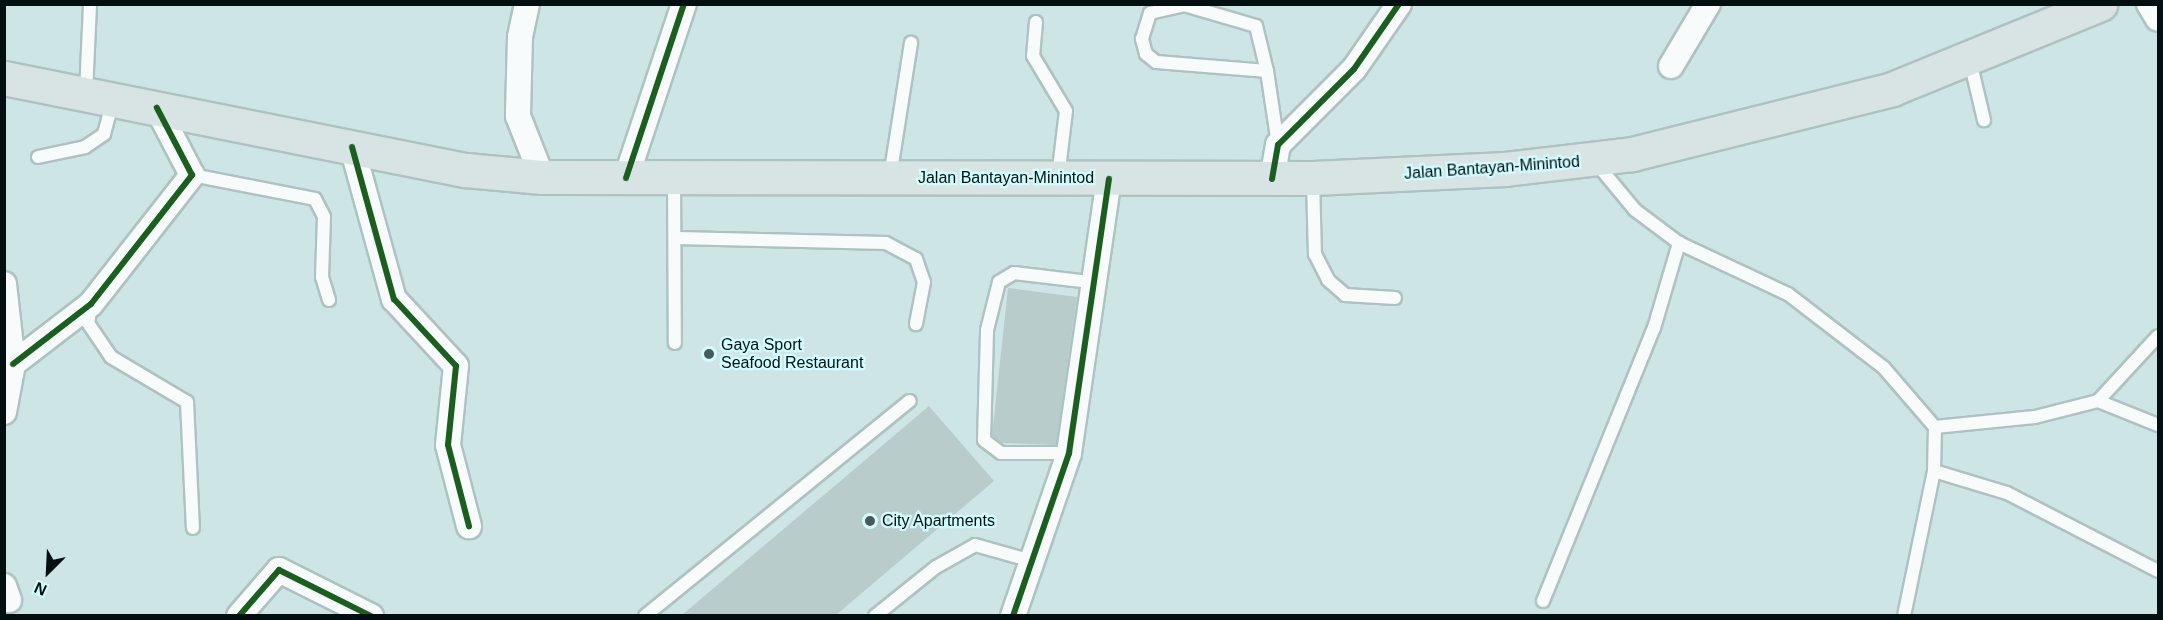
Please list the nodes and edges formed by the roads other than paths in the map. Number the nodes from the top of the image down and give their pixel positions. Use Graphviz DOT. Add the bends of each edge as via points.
graph roads {
  1 [pos="90,4"];
  2 [pos="527,4"];
  3 [pos="684,4"];
  4 [pos="1399,4"];
  5 [pos="1708,4"];
  6 [pos="2100,4"];
  7 [pos="2149,4"];
  8 [pos="2158,19"];
  9 [pos="1036,22"];
  10 [pos="911,43"];
  11 [pos="1970,61"];
  12 [pos="1671,66"];
  13 [pos="1267,70"];
  14 [pos="4,78"];
  15 [pos="100,97"];
  16 [pos="157,108"];
  17 [pos="1984,120"];
  18 [pos="1278,145"];
  19 [pos="352,147"];
  20 [pos="38,157"];
  21 [pos="1595,162"];
  22 [pos="192,175"];
  23 [pos="542,177"];
  24 [pos="626,178"];
  25 [pos="674,178"];
  26 [pos="890,178"];
  27 [pos="1058,178"];
  28 [pos="1109,178"];
  29 [pos="1313,178"];
  30 [pos="1272,179"];
  31 [pos="677,238"];
  32 [pos="1679,243"];
  33 [pos="1090,282"];
  34 [pos="4,284"];
  35 [pos="1395,298"];
  36 [pos="329,300"];
  37 [pos="91,304"];
  38 [pos="916,324"];
  39 [pos="2158,336"];
  40 [pos="675,343"];
  41 [pos="13,364"];
  42 [pos="910,401"];
  43 [pos="2098,401"];
  44 [pos="4,412"];
  45 [pos="2158,425"];
  46 [pos="1935,427"];
  47 [pos="1069,453"];
  48 [pos="1934,471"];
  49 [pos="469,526"];
  50 [pos="194,528"];
  51 [pos="1032,561"];
  52 [pos="2158,572"];
  53 [pos="1543,601"];
  54 [pos="239,615"];
  55 [pos="371,615"];
  56 [pos="645,615"];
  57 [pos="875,615"];
  58 [pos="1013,615"];
  59 [pos="1904,615"];
  1 -- 15 [label="lane"];
  2 -- 23 [label="street" via="520,37 518,116"];
  3 -- 24 [label="street"];
  4 -- 18 [label="street" via="1354,69"];
  5 -- 12 [label="street"];
  6 -- 11 [label="main road, Jalan Bantayan-Minintod"];
  7 -- 8 [label="street"];
  9 -- 27 [label="lane" via="1033,56 1066,111"];
  10 -- 26 [label="lane"];
  11 -- 17 [label="lane"];
  11 -- 21 [label="main road, Jalan Bantayan-Minintod" via="1892,89"];
  13 -- 13 [label="lane" via="1156,62 1146,54 1142,39 1150,13 1184,5 1256,26"];
  13 -- 18 [label="lane"];
  14 -- 15 [label="main road, Jalan Bantayan-Minintod"];
  15 -- 16 [label="main road, Jalan Bantayan-Minintod"];
  15 -- 20 [label="lane" via="104,134 85,147"];
  16 -- 19 [label="main road, Jalan Bantayan-Minintod"];
  16 -- 22 [label="street"];
  18 -- 30 [label="street"];
  19 -- 23 [label="main road, Jalan Bantayan-Minintod" via="466,170"];
  19 -- 49 [label="street" via="394,299 456,366 448,445"];
  21 -- 29 [label="main road, Jalan Bantayan-Minintod"];
  21 -- 32 [label="lane" via="1635,210"];
  22 -- 36 [label="lane" via="315,199 324,218 322,276"];
  22 -- 37 [label="street"];
  23 -- 24 [label="main road, Jalan Bantayan-Minintod"];
  24 -- 25 [label="main road, Jalan Bantayan-Minintod"];
  25 -- 26 [label="main road, Jalan Bantayan-Minintod"];
  25 -- 31 [label="lane"];
  26 -- 27 [label="main road, Jalan Bantayan-Minintod"];
  27 -- 28 [label="main road, Jalan Bantayan-Minintod"];
  28 -- 30 [label="main road, Jalan Bantayan-Minintod"];
  28 -- 33 [label="street"];
  29 -- 30 [label="main road, Jalan Bantayan-Minintod"];
  29 -- 35 [label="lane" via="1315,254 1328,279 1345,295"];
  31 -- 38 [label="lane" via="886,243 916,259 924,282"];
  31 -- 40 [label="lane"];
  32 -- 46 [label="lane" via="1788,294 1884,368"];
  32 -- 53 [label="lane" via="1654,328"];
  33 -- 47 [label="street"];
  33 -- 47 [label="lane" via="1014,273 999,282 987,330 984,440 1001,453"];
  34 -- 41 [label="street"];
  37 -- 41 [label="street"];
  37 -- 50 [label="lane" via="88,323 111,357 187,402"];
  39 -- 43 [label="lane"];
  41 -- 44 [label="street"];
  42 -- 56 [label="lane"];
  43 -- 45 [label="lane"];
  43 -- 46 [label="lane" via="2035,417"];
  46 -- 48 [label="lane"];
  47 -- 51 [label="street"];
  48 -- 52 [label="lane" via="2007,493"];
  48 -- 59 [label="lane"];
  51 -- 57 [label="lane" via="975,545 936,567"];
  51 -- 58 [label="street"];
  54 -- 55 [label="street" via="279,570"];
}
